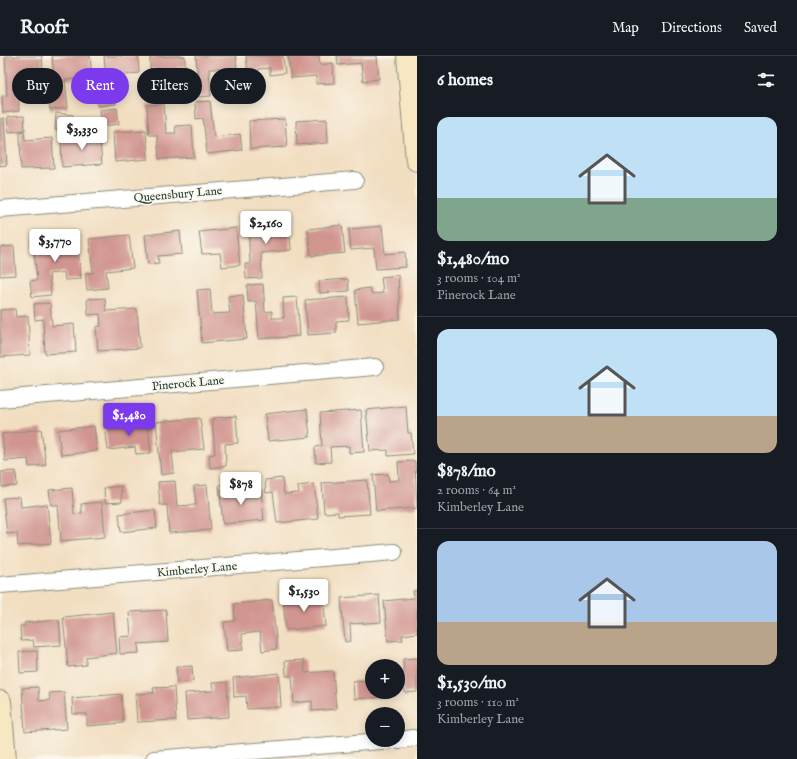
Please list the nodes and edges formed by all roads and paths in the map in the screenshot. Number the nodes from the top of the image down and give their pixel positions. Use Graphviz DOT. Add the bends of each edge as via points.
graph roads {
  1 [pos="408,56"];
  2 [pos="417,160"];
  3 [pos="356,180"];
  4 [pos="0,209"];
  5 [pos="375,367"];
  6 [pos="0,399"];
  7 [pos="394,552"];
  8 [pos="0,585"];
  9 [pos="0,702"];
  10 [pos="365,742"];
  11 [pos="5,759"];
  12 [pos="154,759"];
  1 -- 2 [label="main road"];
  3 -- 4 [label="street, Queensbury Lane"];
  5 -- 6 [label="street, Pinerock Lane"];
  7 -- 8 [label="street, Kimberley Lane"];
  9 -- 11 [label="main road"];
  10 -- 12 [label="street"];
}
